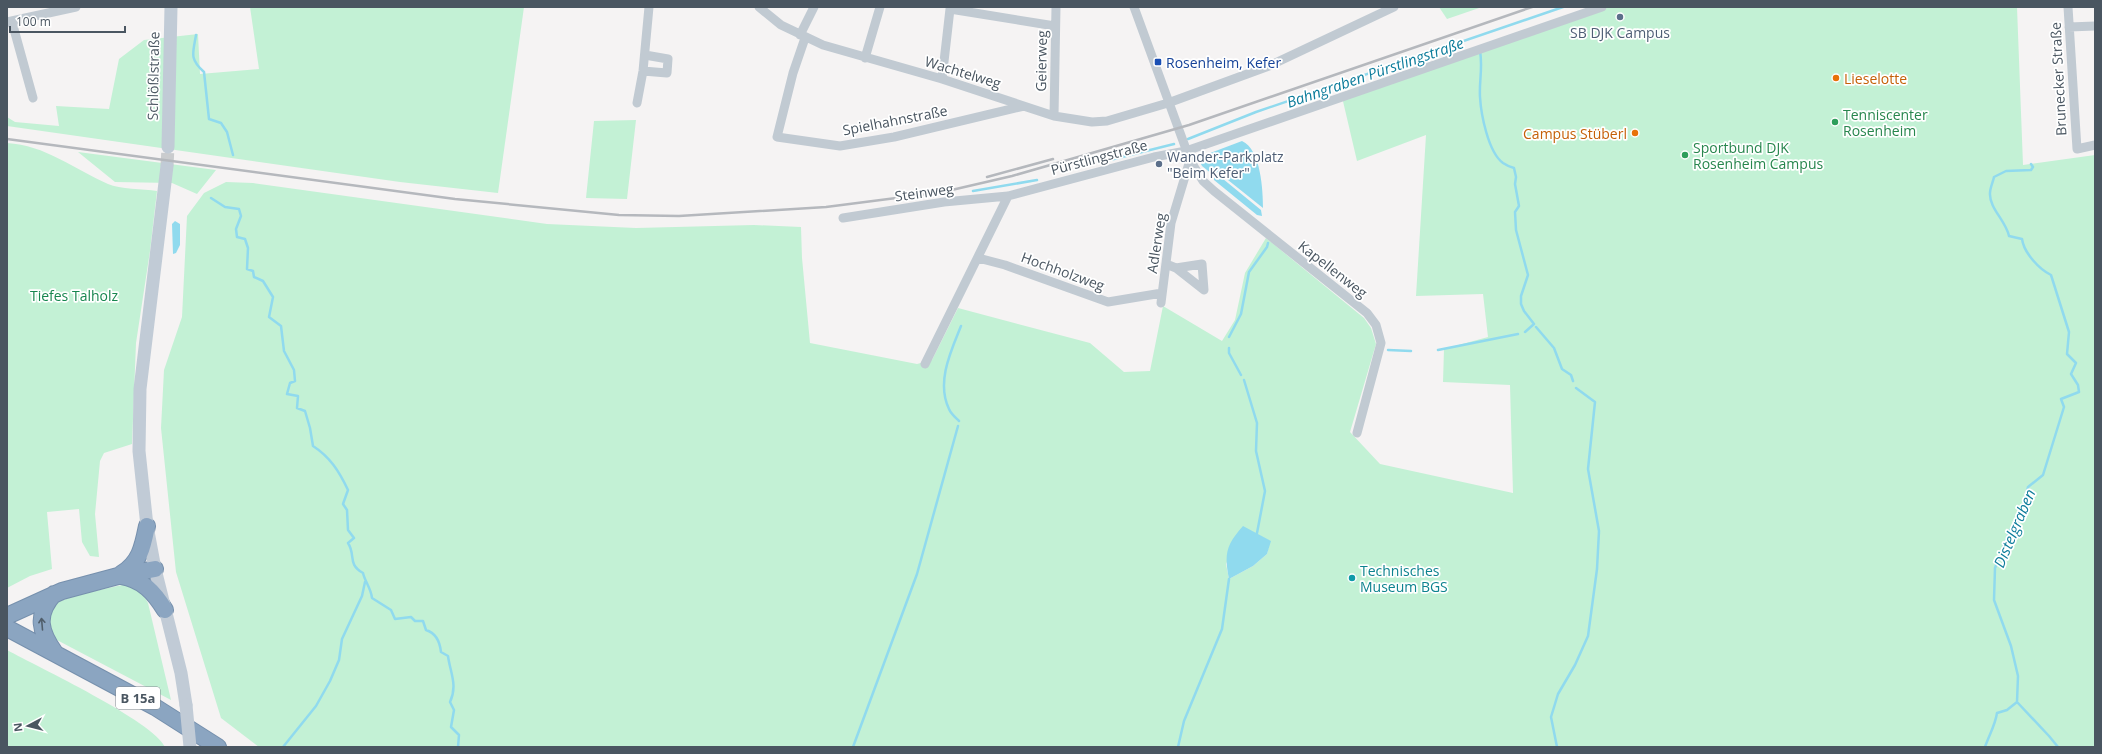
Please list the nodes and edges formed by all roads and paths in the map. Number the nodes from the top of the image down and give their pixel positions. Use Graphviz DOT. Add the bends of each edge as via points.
graph roads {
  1 [pos="76,7"];
  2 [pos="171,7"];
  3 [pos="649,7"];
  4 [pos="759,7"];
  5 [pos="814,7"];
  6 [pos="880,7"];
  7 [pos="1056,7"];
  8 [pos="1135,7"];
  9 [pos="1394,7"];
  10 [pos="1602,7"];
  11 [pos="2068,7"];
  12 [pos="10,22"];
  13 [pos="1055,26"];
  14 [pos="2095,26"];
  15 [pos="2069,27"];
  16 [pos="803,37"];
  17 [pos="645,55"];
  18 [pos="865,58"];
  19 [pos="643,71"];
  20 [pos="942,79"];
  21 [pos="33,98"];
  22 [pos="1168,102"];
  23 [pos="637,103"];
  24 [pos="1025,105"];
  25 [pos="1054,116"];
  26 [pos="2095,145"];
  27 [pos="168,147"];
  28 [pos="1186,151"];
  29 [pos="1190,160"];
  30 [pos="167,166"];
  31 [pos="1008,196"];
  32 [pos="843,218"];
  33 [pos="978,258"];
  34 [pos="1166,264"];
  35 [pos="1176,268"];
  36 [pos="1162,293"];
  37 [pos="1161,303"];
  38 [pos="925,364"];
  39 [pos="1357,433"];
  40 [pos="147,526"];
  41 [pos="155,569"];
  42 [pos="118,576"];
  43 [pos="54,594"];
  44 [pos="165,610"];
  45 [pos="7,616"];
  46 [pos="7,628"];
  47 [pos="55,653"];
  48 [pos="190,747"];
  49 [pos="218,747"];
  1 -- 12 [label="street"];
  2 -- 27 [label="street, Schlößlstraße"];
  3 -- 17 [label="street"];
  4 -- 16 [label="street, Wachtelweg" via="781,25"];
  5 -- 16 [label="street"];
  6 -- 18 [label="street"];
  7 -- 13 [label="street, Geierweg"];
  8 -- 22 [label="street"];
  9 -- 22 [label="street, Wachtelweg" via="1268,66"];
  10 -- 28 [label="street, Pürstlingstraße"];
  11 -- 15 [label="street, Brunecker Straße"];
  12 -- 21 [label="street"];
  13 -- 20 [label="street" via="950,9"];
  13 -- 25 [label="street, Geierweg"];
  14 -- 15 [label="street"];
  15 -- 26 [label="street, Brunecker Straße" via="2077,149"];
  16 -- 18 [label="street, Wachtelweg"];
  16 -- 24 [label="street, Spielhahnstraße" via="777,137 840,146 894,137"];
  17 -- 19 [label="street"];
  17 -- 19 [label="street" via="668,59 667,73"];
  18 -- 20 [label="street, Wachtelweg"];
  19 -- 23 [label="street"];
  20 -- 24 [label="street, Wachtelweg"];
  22 -- 25 [label="street, Wachtelweg" via="1100,122"];
  22 -- 28 [label="street"];
  24 -- 25 [label="street, Wachtelweg"];
  28 -- 29 [label="street"];
  28 -- 31 [label="street, Pürstlingstraße" via="1154,157"];
  29 -- 34 [label="street, Adlerweg" via="1171,223"];
  29 -- 39 [label="street, Kapellenweg" via="1203,181 1214,191 1367,313 1376,325 1381,344"];
  30 -- 40 [label="street" via="140,390 139,451"];
  31 -- 32 [label="street, Steinweg" via="944,202"];
  31 -- 33 [label="street"];
  33 -- 36 [label="street, Hochholzweg" via="1005,265 1108,302"];
  33 -- 38 [label="street"];
  34 -- 35 [label="street"];
  34 -- 36 [label="street, Adlerweg"];
  36 -- 37 [label="street, Adlerweg"];
  40 -- 41 [label="street"];
  40 -- 42 [label="highway" via="137,559 128,570"];
  41 -- 42 [label="highway"];
  41 -- 44 [label="street"];
  42 -- 43 [label="highway"];
  42 -- 44 [label="highway" via="146,585"];
  43 -- 45 [label="highway"];
  47 -- 43 [label="highway, one-way" via="44,637 41,618 43,609"];
  44 -- 48 [label="street, bridge" via="181,674"];
  46 -- 47 [label="highway, B 15a"];
  47 -- 49 [label="highway, B 15a" via="155,708"];
}
